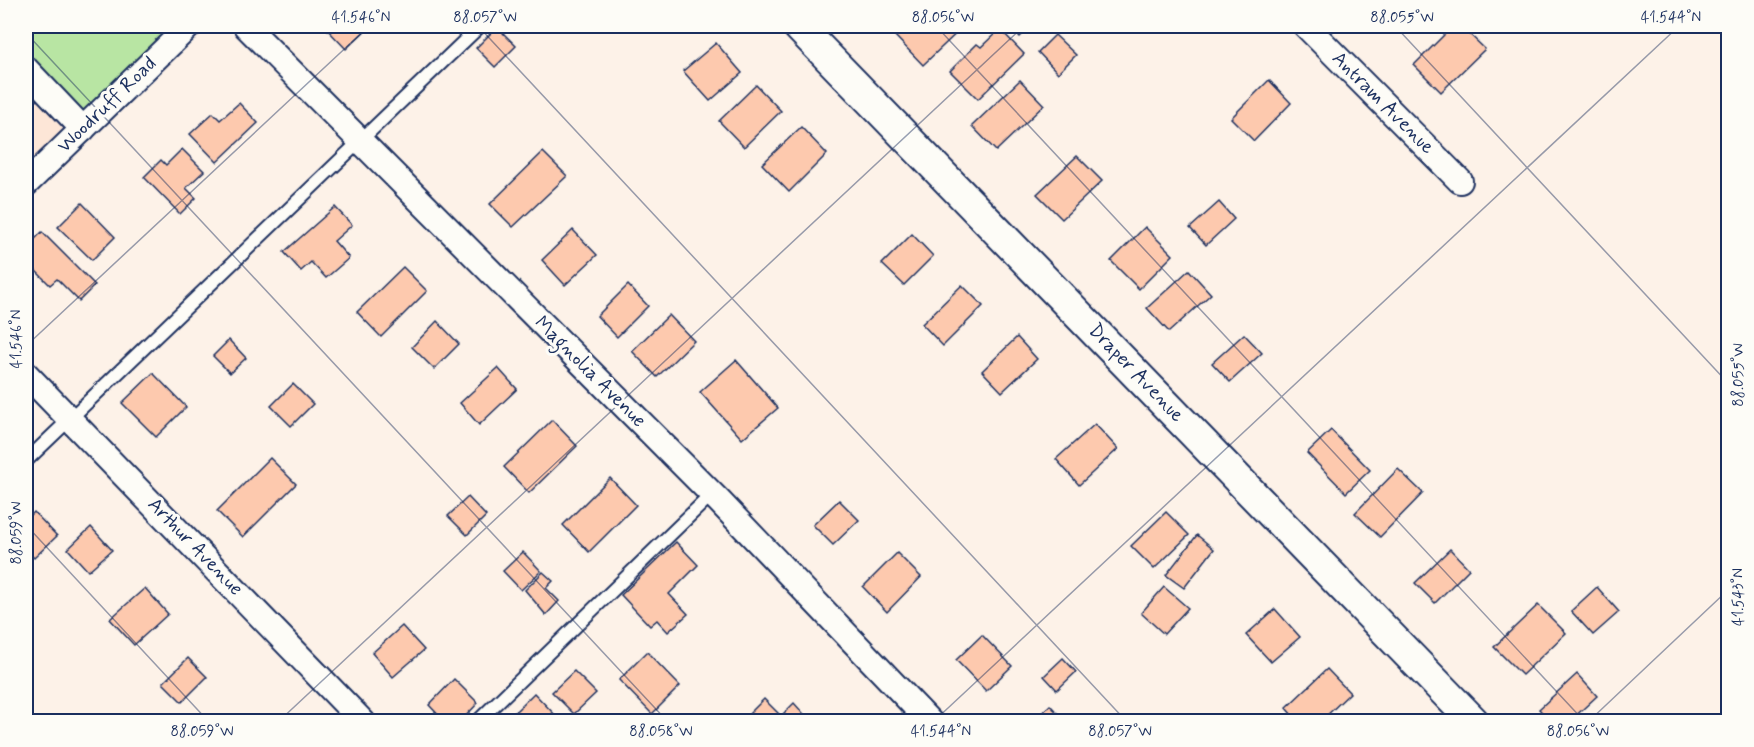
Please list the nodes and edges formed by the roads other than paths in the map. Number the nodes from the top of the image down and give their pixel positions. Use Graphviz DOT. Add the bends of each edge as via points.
graph roads {
  1 [pos="189,26"];
  2 [pos="246,26"];
  3 [pos="480,26"];
  4 [pos="798,26"];
  5 [pos="1306,26"];
  6 [pos="26,69"];
  7 [pos="83,129"];
  8 [pos="360,140"];
  9 [pos="1460,181"];
  10 [pos="26,184"];
  11 [pos="26,374"];
  12 [pos="70,418"];
  13 [pos="26,461"];
  14 [pos="712,495"];
  15 [pos="363,722"];
  16 [pos="477,722"];
  17 [pos="930,722"];
  18 [pos="1474,722"];
  1 -- 7 [label="street, Woodruff Road"];
  2 -- 8 [label="street, Magnolia Avenue"];
  3 -- 8 [label="lane"];
  4 -- 18 [label="street, Draper Avenue"];
  5 -- 9 [label="street, Antram Avenue"];
  6 -- 7 [label="street"];
  7 -- 10 [label="street, Woodruff Road"];
  8 -- 12 [label="lane"];
  8 -- 14 [label="street, Magnolia Avenue"];
  11 -- 12 [label="street, Arthur Avenue"];
  12 -- 13 [label="lane"];
  12 -- 15 [label="street, Arthur Avenue"];
  14 -- 16 [label="lane"];
  14 -- 17 [label="street, Magnolia Avenue"];
}
